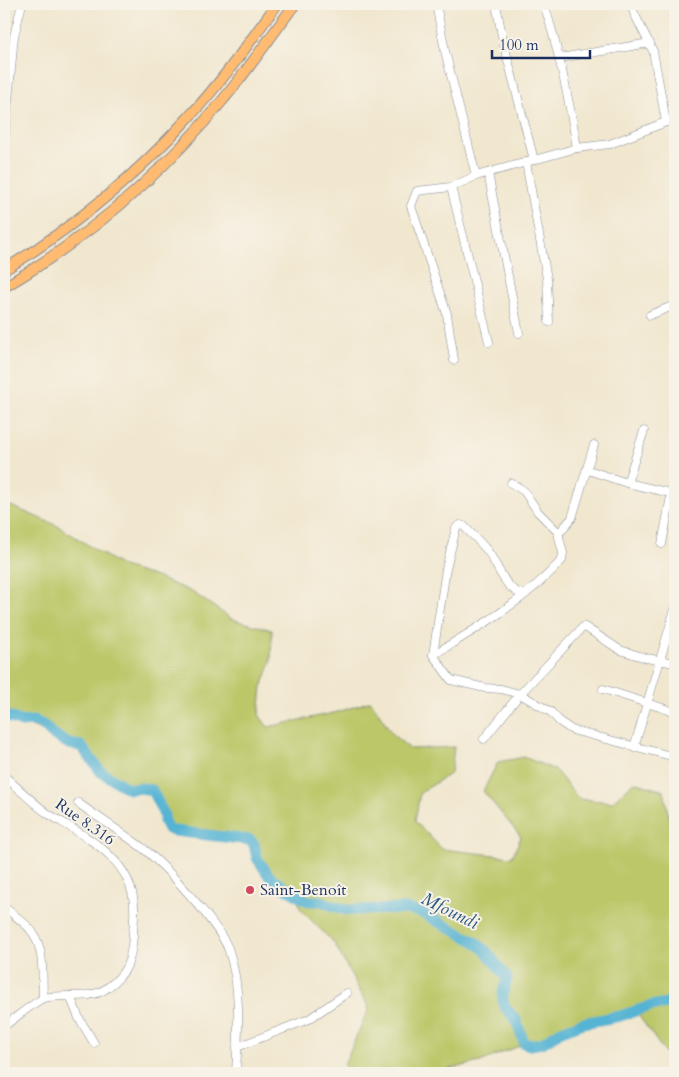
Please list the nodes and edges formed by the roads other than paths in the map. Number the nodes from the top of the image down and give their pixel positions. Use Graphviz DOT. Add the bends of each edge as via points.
graph roads {
  1 [pos="22,4"];
  2 [pos="277,4"];
  3 [pos="295,4"];
  4 [pos="436,4"];
  5 [pos="496,4"];
  6 [pos="544,4"];
  7 [pos="631,4"];
  8 [pos="650,43"];
  9 [pos="560,58"];
  10 [pos="675,120"];
  11 [pos="666,122"];
  12 [pos="4,139"];
  13 [pos="577,148"];
  14 [pos="530,161"];
  15 [pos="488,173"];
  16 [pos="476,176"];
  17 [pos="451,188"];
  18 [pos="4,270"];
  19 [pos="4,287"];
  20 [pos="675,306"];
  21 [pos="650,315"];
  22 [pos="549,322"];
  23 [pos="520,333"];
  24 [pos="489,342"];
  25 [pos="454,360"];
  26 [pos="644,431"];
  27 [pos="594,445"];
  28 [pos="588,470"];
  29 [pos="675,475"];
  30 [pos="511,483"];
  31 [pos="627,483"];
  32 [pos="674,493"];
  33 [pos="559,533"];
  34 [pos="662,544"];
  35 [pos="525,594"];
  36 [pos="675,609"];
  37 [pos="433,655"];
  38 [pos="660,660"];
  39 [pos="675,663"];
  40 [pos="603,689"];
  41 [pos="520,694"];
  42 [pos="646,704"];
  43 [pos="675,712"];
  44 [pos="484,739"];
  45 [pos="634,748"];
  46 [pos="675,757"];
  47 [pos="4,776"];
  48 [pos="78,803"];
  49 [pos="4,907"];
  50 [pos="347,993"];
  51 [pos="70,996"];
  52 [pos="43,998"];
  53 [pos="4,1026"];
  54 [pos="94,1043"];
  55 [pos="237,1047"];
  56 [pos="236,1073"];
  1 -- 12 [label="street" via="14,36"];
  2 -- 18 [label="highway" via="225,75 152,156 79,219"];
  3 -- 19 [label="highway" via="222,102 170,158 102,220"];
  4 -- 16 [label="street"];
  5 -- 14 [label="street"];
  6 -- 9 [label="street"];
  7 -- 8 [label="street"];
  8 -- 9 [label="street"];
  8 -- 11 [label="street"];
  9 -- 13 [label="street"];
  10 -- 11 [label="street"];
  11 -- 13 [label="street" via="610,144"];
  13 -- 14 [label="street"];
  14 -- 15 [label="street"];
  14 -- 22 [label="street" via="547,279"];
  15 -- 16 [label="street"];
  15 -- 23 [label="street"];
  16 -- 17 [label="street"];
  17 -- 24 [label="street"];
  17 -- 25 [label="street" via="417,191 412,206 447,314"];
  20 -- 21 [label="street"];
  26 -- 31 [label="street"];
  27 -- 28 [label="street"];
  28 -- 31 [label="street"];
  28 -- 33 [label="street" via="572,518"];
  29 -- 32 [label="street"];
  30 -- 33 [label="street" via="524,491 538,512"];
  31 -- 32 [label="street"];
  32 -- 34 [label="street"];
  33 -- 35 [label="street" via="562,560"];
  35 -- 37 [label="street"];
  35 -- 37 [label="street" via="515,591 488,552 460,525 456,528 446,569"];
  36 -- 38 [label="street"];
  37 -- 41 [label="street" via="451,680"];
  38 -- 39 [label="street"];
  38 -- 41 [label="street" via="620,650 585,626"];
  38 -- 42 [label="street"];
  40 -- 42 [label="street"];
  41 -- 44 [label="street"];
  41 -- 45 [label="street" via="572,730"];
  42 -- 43 [label="street"];
  42 -- 45 [label="street"];
  45 -- 46 [label="street"];
  47 -- 51 [label="street, Rue 8.316" via="46,812 108,853 132,890 132,951 126,970 102,992"];
  48 -- 55 [label="street" via="143,849 181,883 226,944 238,999"];
  49 -- 52 [label="street" via="23,922 36,940 42,966"];
  50 -- 55 [label="street" via="309,1019"];
  51 -- 52 [label="street, Rue 8.316"];
  51 -- 54 [label="street"];
  52 -- 53 [label="street"];
  55 -- 56 [label="street"];
}
